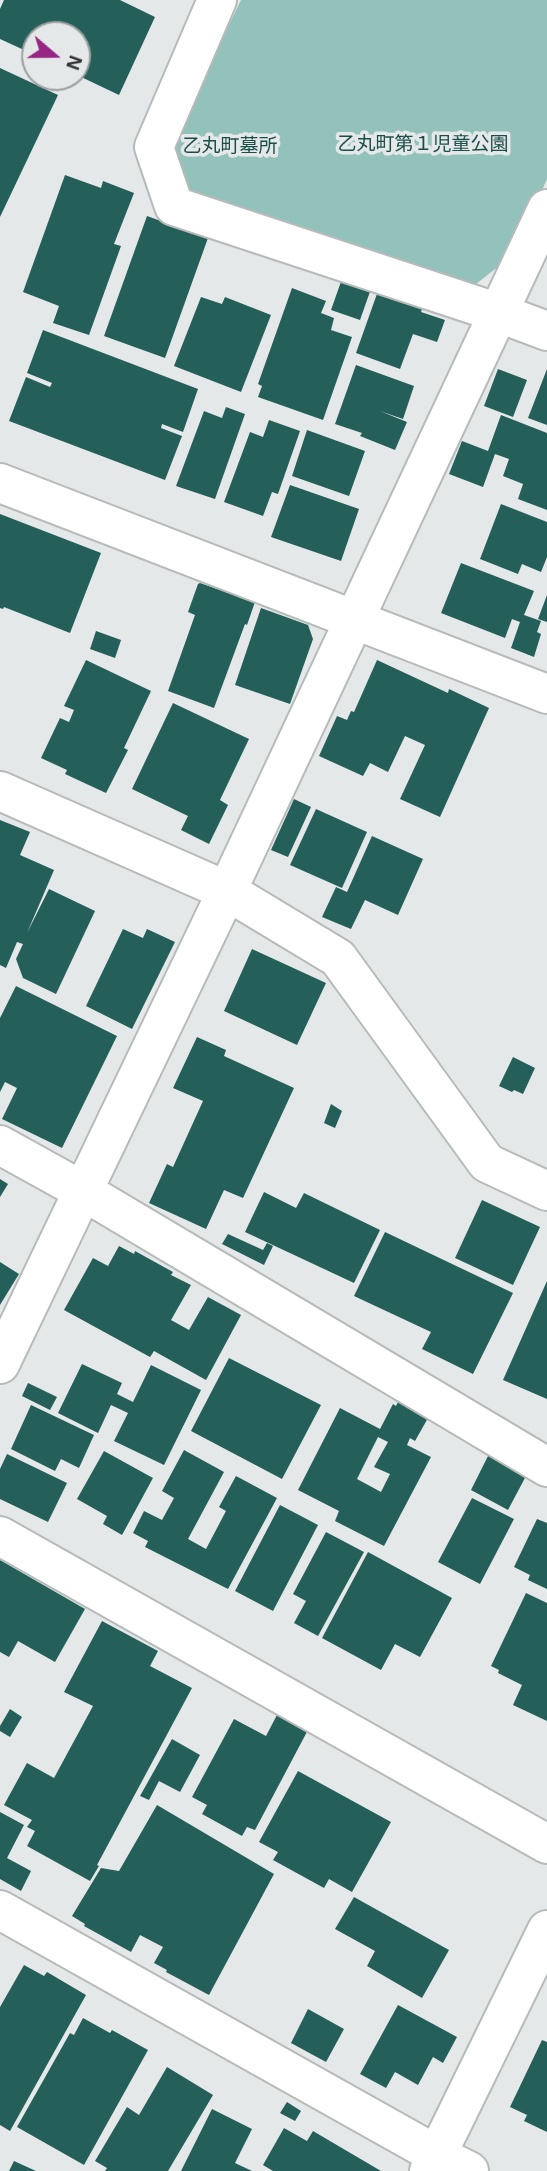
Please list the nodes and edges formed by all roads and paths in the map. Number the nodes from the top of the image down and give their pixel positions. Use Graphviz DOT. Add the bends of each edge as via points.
graph roads {
  1 [pos="217,0"];
  2 [pos="547,209"];
  3 [pos="499,313"];
  4 [pos="547,331"];
  5 [pos="0,483"];
  6 [pos="354,620"];
  7 [pos="547,694"];
  8 [pos="0,791"];
  9 [pos="227,891"];
  10 [pos="0,1145"];
  11 [pos="83,1191"];
  12 [pos="547,1191"];
  13 [pos="0,1364"];
  14 [pos="547,1467"];
  15 [pos="0,1536"];
  16 [pos="547,1844"];
  17 [pos="0,1910"];
  18 [pos="547,1930"];
  19 [pos="445,2166"];
  1 -- 3 [label="street" via="154,147 174,206"];
  2 -- 3 [label="street"];
  3 -- 4 [label="street"];
  3 -- 6 [label="street"];
  5 -- 6 [label="street"];
  6 -- 7 [label="street"];
  6 -- 9 [label="street"];
  8 -- 9 [label="street"];
  9 -- 11 [label="street"];
  9 -- 12 [label="street" via="338,958 486,1163"];
  10 -- 11 [label="street"];
  11 -- 13 [label="street"];
  11 -- 14 [label="street"];
  15 -- 16 [label="street"];
  17 -- 19 [label="street"];
  18 -- 19 [label="street"];
}
